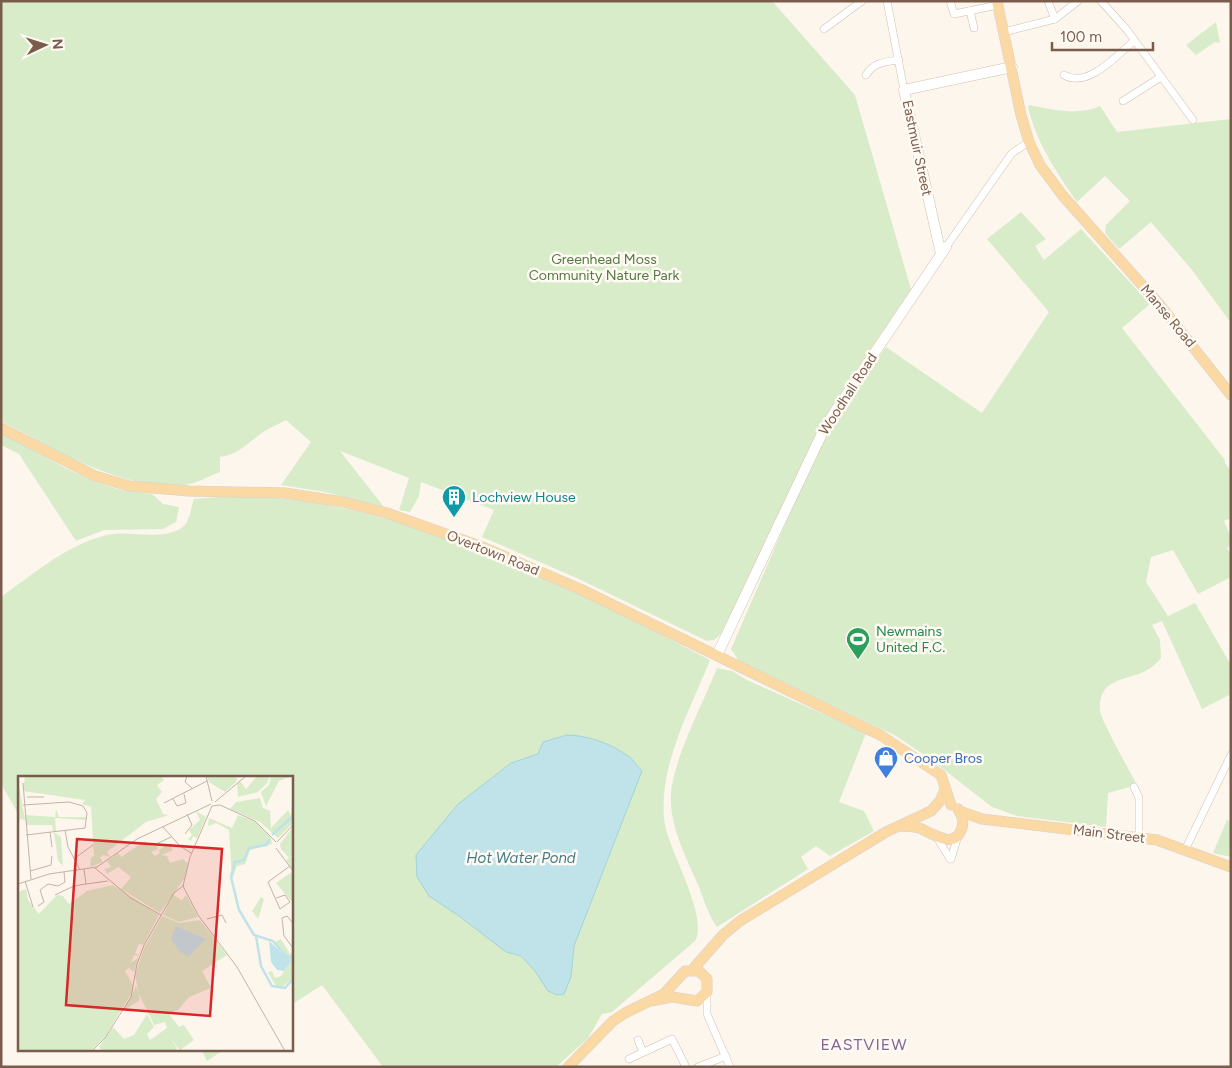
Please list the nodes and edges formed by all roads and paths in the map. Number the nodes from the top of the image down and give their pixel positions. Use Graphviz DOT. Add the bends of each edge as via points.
graph roads {
  1 [pos="862,1"];
  2 [pos="887,1"];
  3 [pos="950,1"];
  4 [pos="1048,1"];
  5 [pos="1078,1"];
  6 [pos="1101,1"];
  7 [pos="998,3"];
  8 [pos="970,11"];
  9 [pos="1055,19"];
  10 [pos="974,28"];
  11 [pos="824,29"];
  12 [pos="1004,32"];
  13 [pos="1134,41"];
  14 [pos="900,60"];
  15 [pos="1012,67"];
  16 [pos="1064,75"];
  17 [pos="866,76"];
  18 [pos="1161,77"];
  19 [pos="904,90"];
  20 [pos="1123,102"];
  21 [pos="1193,120"];
  22 [pos="1029,142"];
  23 [pos="944,251"];
  24 [pos="1231,395"];
  25 [pos="1,428"];
  26 [pos="718,655"];
  27 [pos="1231,755"];
  28 [pos="1134,787"];
  29 [pos="946,788"];
  30 [pos="950,805"];
  31 [pos="933,809"];
  32 [pos="959,811"];
  33 [pos="982,819"];
  34 [pos="896,826"];
  35 [pos="960,831"];
  36 [pos="934,836"];
  37 [pos="1139,837"];
  38 [pos="1184,850"];
  39 [pos="1231,867"];
  40 [pos="714,947"];
  41 [pos="694,969"];
  42 [pos="704,975"];
  43 [pos="677,981"];
  44 [pos="707,992"];
  45 [pos="682,998"];
  46 [pos="652,1001"];
  47 [pos="692,1002"];
  48 [pos="707,1014"];
  49 [pos="638,1040"];
  50 [pos="643,1052"];
  51 [pos="726,1056"];
  52 [pos="629,1059"];
  53 [pos="572,1063"];
  54 [pos="686,1067"];
  55 [pos="698,1067"];
  56 [pos="730,1067"];
  1 -- 11 [label="street"];
  2 -- 14 [label="street"];
  3 -- 8 [label="street" via="954,14"];
  4 -- 9 [label="street"];
  5 -- 9 [label="street"];
  6 -- 13 [label="street"];
  7 -- 8 [label="street"];
  7 -- 12 [label="main road, Manse Road"];
  8 -- 10 [label="street"];
  9 -- 12 [label="street"];
  12 -- 15 [label="main road, Manse Road"];
  13 -- 16 [label="street" via="1092,74 1073,79"];
  13 -- 18 [label="street"];
  14 -- 17 [label="street" via="881,62 871,67"];
  14 -- 19 [label="street"];
  15 -- 19 [label="street, Eastmuir Street"];
  15 -- 22 [label="main road, Manse Road"];
  18 -- 20 [label="street"];
  18 -- 21 [label="street"];
  19 -- 23 [label="street, Eastmuir Street"];
  22 -- 23 [label="street, Woodhall Road" via="1012,153"];
  22 -- 24 [label="main road, Manse Road" via="1047,176 1159,304"];
  23 -- 26 [label="street, Woodhall Road" via="826,426"];
  25 -- 26 [label="main road, Overtown Road" via="95,476 129,486 285,493 388,513 520,563"];
  26 -- 29 [label="main road, Overtown Road" via="880,736 941,776"];
  27 -- 38 [label="street"];
  28 -- 37 [label="street" via="1139,798"];
  29 -- 30 [label="main road, Overtown Road"];
  29 -- 31 [label="main road"];
  30 -- 31 [label="main road"];
  30 -- 32 [label="main road"];
  31 -- 34 [label="main road"];
  31 -- 36 [label="main road" via="927,822"];
  32 -- 33 [label="main road, Main Street"];
  32 -- 35 [label="main road" via="963,820"];
  33 -- 35 [label="main road" via="974,820"];
  33 -- 37 [label="main road, Main Street"];
  34 -- 36 [label="main road" via="913,827"];
  34 -- 40 [label="main road" via="740,921"];
  35 -- 36 [label="main road" via="949,839"];
  35 -- 36 [label="street" via="951,859"];
  37 -- 38 [label="main road, Main Street"];
  38 -- 39 [label="main road, Main Street"];
  40 -- 41 [label="main road"];
  40 -- 42 [label="main road" via="707,958"];
  41 -- 42 [label="main road"];
  41 -- 43 [label="main road" via="685,971"];
  42 -- 44 [label="main road" via="708,983"];
  43 -- 45 [label="main road"];
  43 -- 46 [label="main road"];
  44 -- 47 [label="main road"];
  44 -- 48 [label="street"];
  45 -- 46 [label="main road"];
  45 -- 47 [label="main road"];
  46 -- 53 [label="main road" via="625,1012"];
  47 -- 48 [label="street"];
  48 -- 51 [label="street"];
  49 -- 50 [label="street"];
  50 -- 52 [label="street"];
  50 -- 54 [label="street" via="672,1040"];
  51 -- 55 [label="street"];
  51 -- 56 [label="street"];
}
